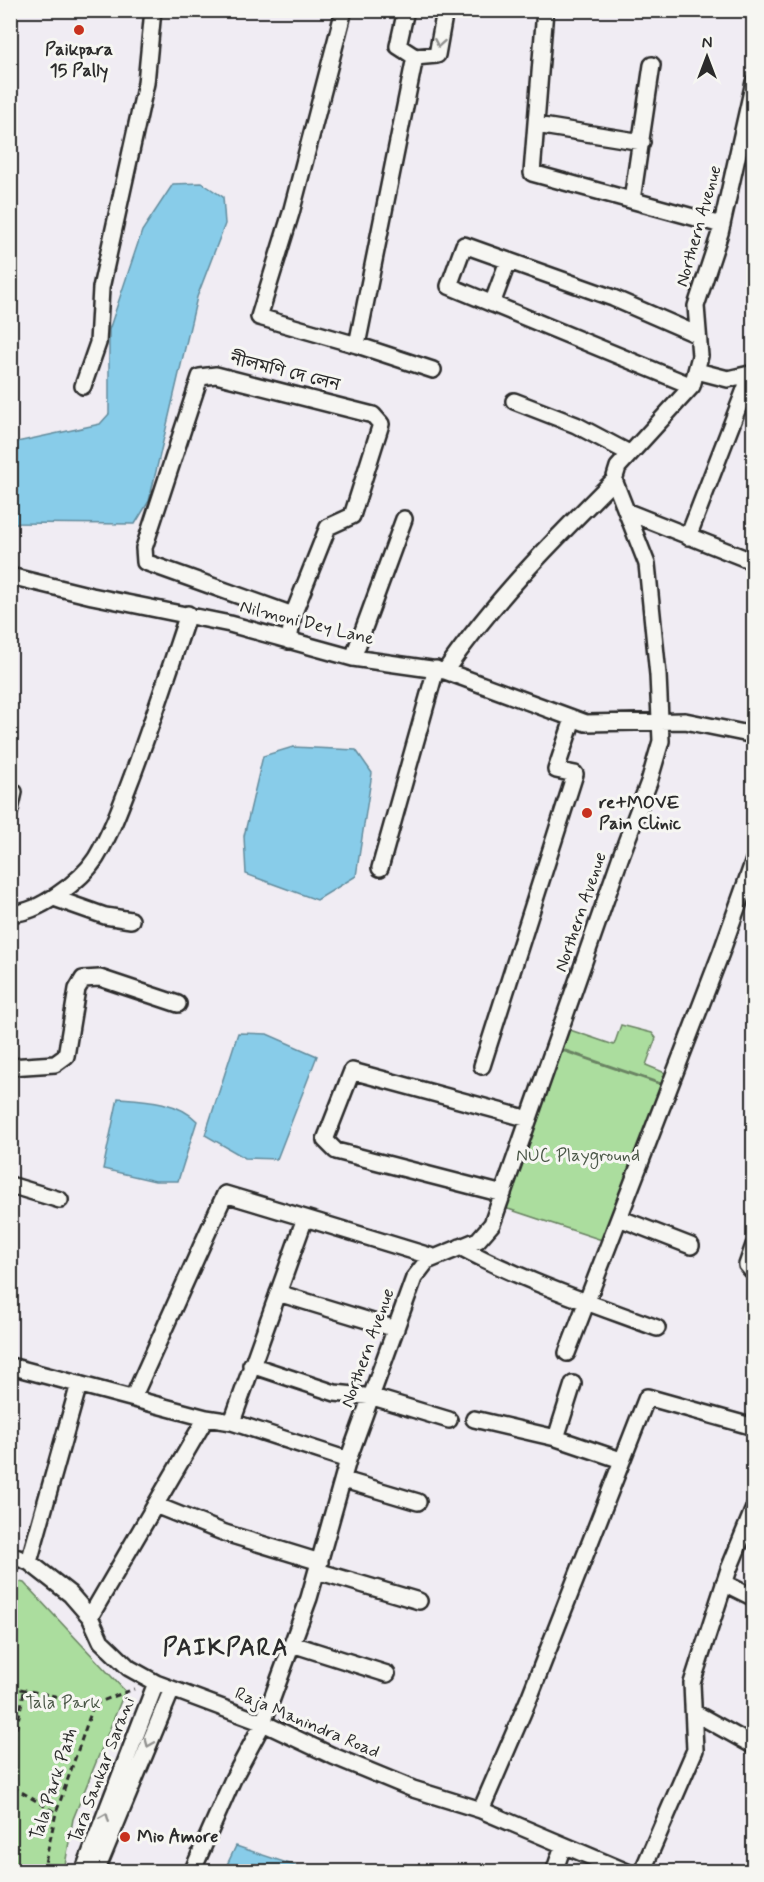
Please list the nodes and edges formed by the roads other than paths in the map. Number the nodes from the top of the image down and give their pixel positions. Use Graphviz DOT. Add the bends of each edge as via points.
graph roads {
  1 [pos="153,10"];
  2 [pos="344,10"];
  3 [pos="406,10"];
  4 [pos="445,10"];
  5 [pos="545,10"];
  6 [pos="416,57"];
  7 [pos="652,65"];
  8 [pos="753,82"];
  9 [pos="536,125"];
  10 [pos="642,142"];
  11 [pos="632,200"];
  12 [pos="722,225"];
  13 [pos="508,261"];
  14 [pos="492,304"];
  15 [pos="698,335"];
  16 [pos="357,345"];
  17 [pos="433,370"];
  18 [pos="697,371"];
  19 [pos="752,374"];
  20 [pos="82,386"];
  21 [pos="692,386"];
  22 [pos="514,401"];
  23 [pos="629,453"];
  24 [pos="614,480"];
  25 [pos="628,512"];
  26 [pos="404,519"];
  27 [pos="688,537"];
  28 [pos="753,562"];
  29 [pos="10,576"];
  30 [pos="188,614"];
  31 [pos="293,615"];
  32 [pos="289,641"];
  33 [pos="353,658"];
  34 [pos="441,670"];
  35 [pos="573,719"];
  36 [pos="660,722"];
  37 [pos="753,735"];
  38 [pos="14,792"];
  39 [pos="10,810"];
  40 [pos="753,860"];
  41 [pos="380,868"];
  42 [pos="54,898"];
  43 [pos="10,913"];
  44 [pos="131,920"];
  45 [pos="178,1004"];
  46 [pos="482,1066"];
  47 [pos="10,1067"];
  48 [pos="529,1119"];
  49 [pos="10,1185"];
  50 [pos="503,1194"];
  51 [pos="60,1200"];
  52 [pos="304,1218"];
  53 [pos="619,1218"];
  54 [pos="753,1245"];
  55 [pos="691,1246"];
  56 [pos="460,1247"];
  57 [pos="433,1257"];
  58 [pos="753,1274"];
  59 [pos="278,1293"];
  60 [pos="586,1302"];
  61 [pos="657,1328"];
  62 [pos="396,1329"];
  63 [pos="567,1353"];
  64 [pos="251,1365"];
  65 [pos="10,1366"];
  66 [pos="79,1384"];
  67 [pos="573,1384"];
  68 [pos="373,1397"];
  69 [pos="133,1398"];
  70 [pos="206,1418"];
  71 [pos="474,1419"];
  72 [pos="449,1420"];
  73 [pos="232,1422"];
  74 [pos="753,1427"];
  75 [pos="556,1438"];
  76 [pos="348,1460"];
  77 [pos="621,1460"];
  78 [pos="344,1480"];
  79 [pos="418,1502"];
  80 [pos="155,1505"];
  81 [pos="753,1508"];
  82 [pos="10,1554"];
  83 [pos="29,1562"];
  84 [pos="318,1567"];
  85 [pos="724,1583"];
  86 [pos="753,1598"];
  87 [pos="419,1600"];
  88 [pos="90,1617"];
  89 [pos="292,1644"];
  90 [pos="387,1674"];
  91 [pos="156,1683"];
  92 [pos="172,1689"];
  93 [pos="695,1713"];
  94 [pos="263,1723"];
  95 [pos="753,1746"];
  96 [pos="481,1810"];
  97 [pos="562,1846"];
  98 [pos="83,1872"];
  99 [pos="96,1872"];
  100 [pos="192,1872"];
  101 [pos="554,1872"];
  102 [pos="627,1872"];
  103 [pos="642,1872"];
  1 -- 20 [label="street" via="146,83 101,288 98,343"];
  2 -- 16 [label="street" via="291,213 259,317"];
  3 -- 6 [label="street" via="398,46"];
  4 -- 6 [label="street, one-way" via="437,55"];
  5 -- 9 [label="street"];
  6 -- 16 [label="street"];
  7 -- 10 [label="street"];
  8 -- 12 [label="street, Northern Avenue"];
  9 -- 10 [label="street"];
  9 -- 11 [label="street" via="532,173"];
  10 -- 11 [label="street"];
  11 -- 12 [label="street"];
  12 -- 15 [label="street, Northern Avenue" via="696,306"];
  13 -- 14 [label="street"];
  13 -- 14 [label="street" via="464,245 449,286"];
  13 -- 15 [label="street" via="613,298"];
  14 -- 21 [label="street"];
  15 -- 18 [label="street, Northern Avenue"];
  16 -- 17 [label="street"];
  18 -- 19 [label="street" via="728,379"];
  18 -- 21 [label="street, Northern Avenue"];
  19 -- 27 [label="street"];
  21 -- 23 [label="street, Northern Avenue"];
  22 -- 23 [label="street" via="576,425"];
  23 -- 24 [label="street, Northern Avenue"];
  24 -- 25 [label="street, Northern Avenue"];
  24 -- 34 [label="street" via="532,561"];
  25 -- 27 [label="street"];
  25 -- 36 [label="street, Northern Avenue" via="647,564"];
  26 -- 33 [label="street"];
  27 -- 28 [label="street"];
  29 -- 30 [label="street, Nilmoni Dey Lane"];
  30 -- 32 [label="street, Nilmoni Dey Lane"];
  30 -- 42 [label="street" via="114,822 94,860"];
  31 -- 31 [label="street, নীলমণি দে লেন" via="328,527 352,516 381,424 373,415 305,397 216,375 200,377 144,549 145,562"];
  31 -- 32 [label="street, নীলমণি দে লেন"];
  32 -- 33 [label="street, Nilmoni Dey Lane"];
  33 -- 34 [label="street, Nilmoni Dey Lane"];
  34 -- 35 [label="street, Nilmoni Dey Lane"];
  34 -- 41 [label="street"];
  35 -- 36 [label="street, Nilmoni Dey Lane" via="586,723"];
  35 -- 46 [label="street" via="556,770 575,774"];
  36 -- 37 [label="street, Nilmoni Dey Lane" via="686,721"];
  36 -- 48 [label="street, Northern Avenue" via="661,741 649,782"];
  38 -- 39 [label="street"];
  40 -- 53 [label="street"];
  42 -- 43 [label="street" via="21,914"];
  42 -- 44 [label="street" via="105,916"];
  45 -- 47 [label="street" via="100,978 83,979 77,989 66,1056 55,1064"];
  48 -- 50 [label="street, Northern Avenue"];
  48 -- 50 [label="street" via="352,1071 325,1140 336,1151"];
  49 -- 51 [label="street"];
  50 -- 56 [label="street, Northern Avenue" via="492,1224 478,1240"];
  52 -- 57 [label="street"];
  52 -- 59 [label="street"];
  52 -- 69 [label="street" via="225,1194"];
  53 -- 55 [label="street"];
  53 -- 60 [label="street"];
  54 -- 58 [label="street" via="747,1265"];
  56 -- 57 [label="street, Northern Avenue"];
  56 -- 60 [label="street" via="500,1268"];
  57 -- 62 [label="street, Northern Avenue" via="414,1278"];
  59 -- 62 [label="street"];
  59 -- 64 [label="street"];
  60 -- 61 [label="street"];
  60 -- 63 [label="street"];
  62 -- 68 [label="street, Northern Avenue"];
  64 -- 68 [label="street" via="335,1393"];
  64 -- 73 [label="street"];
  65 -- 66 [label="street"];
  66 -- 69 [label="street"];
  66 -- 83 [label="street"];
  67 -- 75 [label="street"];
  68 -- 72 [label="street"];
  68 -- 76 [label="street, Northern Avenue"];
  69 -- 70 [label="street"];
  70 -- 73 [label="street"];
  70 -- 80 [label="street"];
  71 -- 75 [label="street"];
  73 -- 76 [label="street"];
  74 -- 77 [label="street" via="646,1397"];
  75 -- 77 [label="street"];
  76 -- 78 [label="street, Northern Avenue"];
  77 -- 96 [label="street" via="530,1696"];
  78 -- 79 [label="street"];
  78 -- 84 [label="street, Northern Avenue"];
  80 -- 84 [label="street"];
  80 -- 88 [label="street"];
  81 -- 85 [label="street"];
  82 -- 83 [label="street, Raja Manindra Road"];
  83 -- 88 [label="street, Raja Manindra Road" via="70,1594"];
  84 -- 87 [label="street"];
  84 -- 89 [label="street, Northern Avenue"];
  85 -- 86 [label="street"];
  85 -- 93 [label="street" via="692,1683"];
  88 -- 91 [label="street, Raja Manindra Road" via="101,1641 129,1668"];
  89 -- 90 [label="street"];
  89 -- 94 [label="street, Northern Avenue"];
  91 -- 92 [label="street, Raja Manindra Road"];
  98 -- 91 [label="street, Tara Sankar Sarani, one-way"];
  92 -- 94 [label="street, Raja Manindra Road"];
  92 -- 99 [label="street, one-way"];
  93 -- 95 [label="street"];
  93 -- 103 [label="street" via="695,1750"];
  94 -- 96 [label="street, Raja Manindra Road" via="413,1789"];
  94 -- 100 [label="street, Northern Avenue"];
  96 -- 97 [label="street, Raja Manindra Road"];
  97 -- 101 [label="street"];
  97 -- 102 [label="street, Raja Manindra Road"];
}
